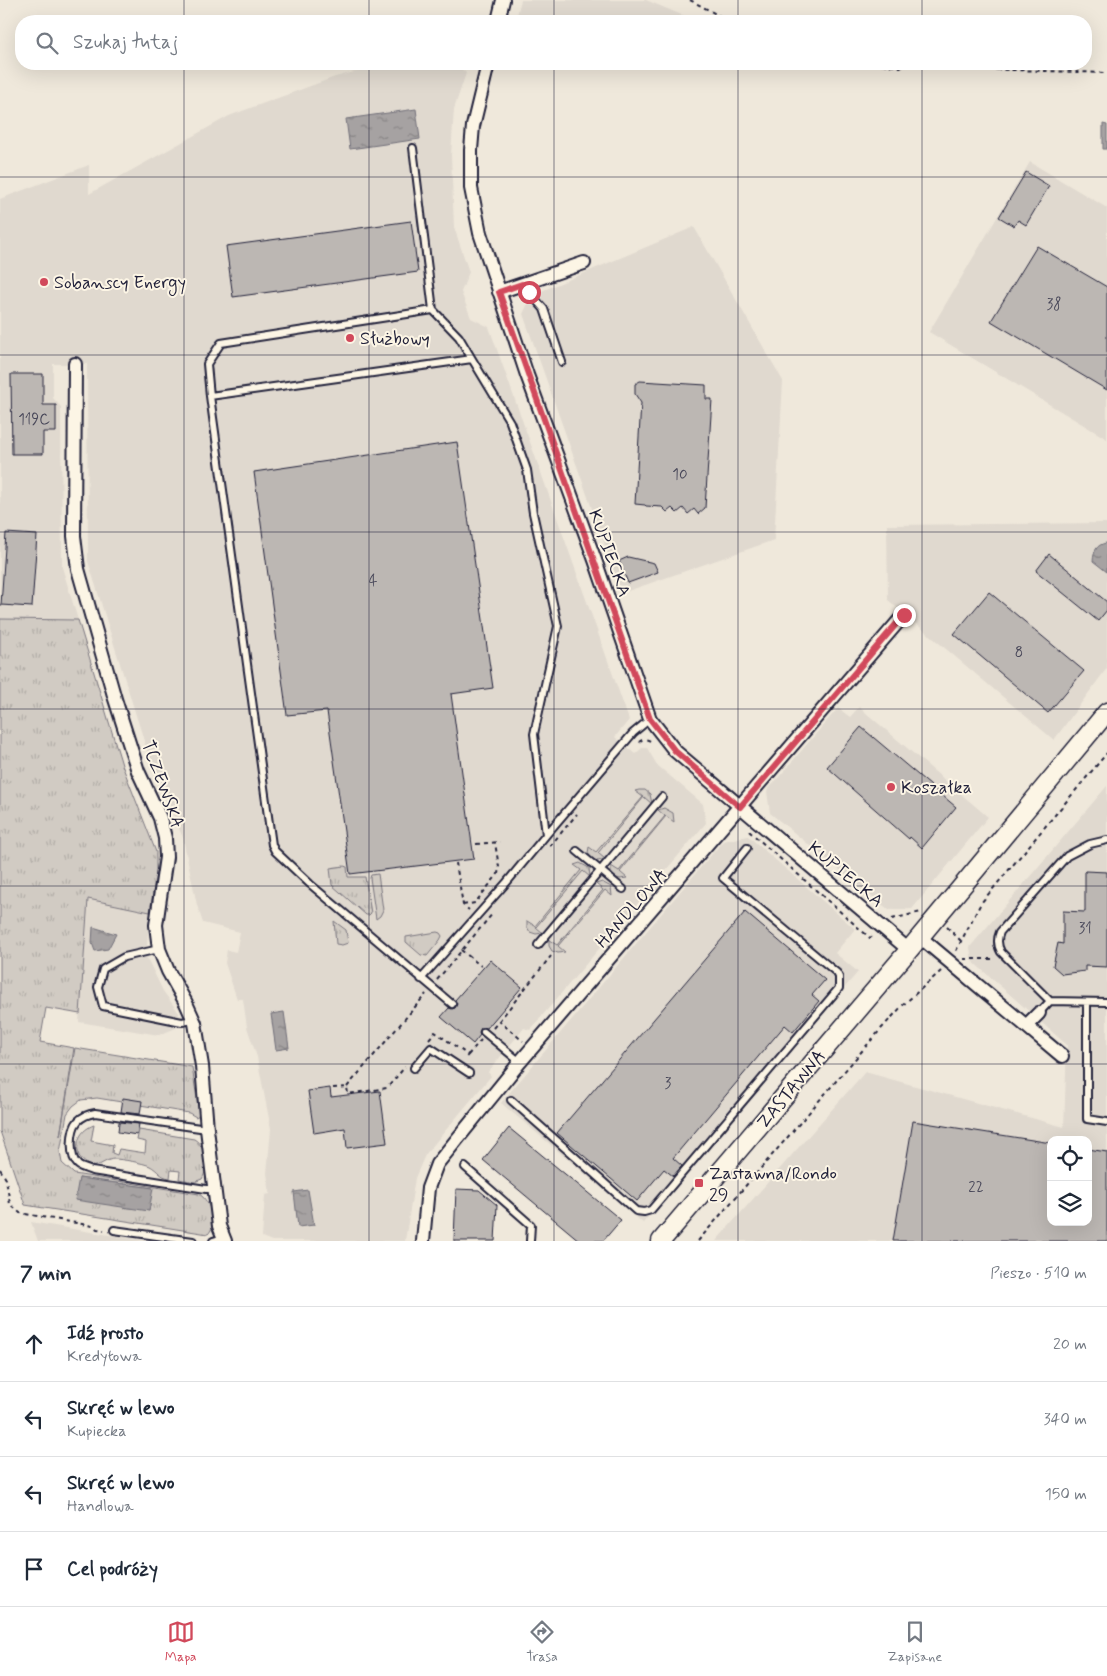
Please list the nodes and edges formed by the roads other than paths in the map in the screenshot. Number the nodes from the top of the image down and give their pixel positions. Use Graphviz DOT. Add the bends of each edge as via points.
graph roads {
  1 [pos="503,0"];
  2 [pos="499,15"];
  3 [pos="487,70"];
  4 [pos="413,148"];
  5 [pos="584,263"];
  6 [pos="522,284"];
  7 [pos="499,292"];
  8 [pos="433,310"];
  9 [pos="472,358"];
  10 [pos="562,362"];
  11 [pos="75,364"];
  12 [pos="210,396"];
  13 [pos="904,615"];
  14 [pos="1107,712"];
  15 [pos="650,719"];
  16 [pos="662,797"];
  17 [pos="740,807"];
  18 [pos="546,835"];
  19 [pos="1107,840"];
  20 [pos="747,848"];
  21 [pos="577,851"];
  22 [pos="601,871"];
  23 [pos="623,889"];
  24 [pos="914,943"];
  25 [pos="538,945"];
  26 [pos="159,949"];
  27 [pos="422,979"];
  28 [pos="1050,1001"];
  29 [pos="1087,1002"];
  30 [pos="1107,1002"];
  31 [pos="452,1004"];
  32 [pos="1039,1013"];
  33 [pos="193,1020"];
  34 [pos="1026,1026"];
  35 [pos="484,1032"];
  36 [pos="1062,1056"];
  37 [pos="520,1062"];
  38 [pos="414,1068"];
  39 [pos="469,1073"];
  40 [pos="511,1100"];
  41 [pos="1107,1122"];
  42 [pos="206,1129"];
  43 [pos="465,1167"];
  44 [pos="215,1188"];
  45 [pos="114,1230"];
  46 [pos="220,1240"];
  47 [pos="193,1241"];
  48 [pos="423,1241"];
  49 [pos="530,1241"];
  50 [pos="661,1241"];
  1 -- 2 [label="street"];
  3 -- 7 [label="street, KUPIECKA" via="473,126 471,188 480,233"];
  4 -- 8 [label="lane"];
  5 -- 6 [label="street"];
  6 -- 7 [label="street"];
  6 -- 10 [label="lane" via="544,309"];
  7 -- 15 [label="street, KUPIECKA"];
  8 -- 9 [label="lane" via="459,337"];
  8 -- 12 [label="lane" via="221,343 206,364"];
  9 -- 12 [label="lane"];
  9 -- 18 [label="lane" via="510,422 527,470 558,626 534,734"];
  11 -- 26 [label="street, TCZEWSKA" via="74,536 78,569 138,771 160,818 165,838 166,857 156,925"];
  12 -- 27 [label="lane" via="272,846 310,884"];
  13 -- 17 [label="street, HANDLOWA"];
  14 -- 24 [label="main road, ZASTAWNA"];
  15 -- 17 [label="street, KUPIECKA" via="675,751"];
  15 -- 18 [label="lane" via="633,733"];
  16 -- 22 [label="lane"];
  17 -- 24 [label="street, KUPIECKA"];
  17 -- 37 [label="street, HANDLOWA"];
  18 -- 27 [label="lane"];
  19 -- 28 [label="lane" via="1090,844 1067,856 998,937 1001,952"];
  20 -- 40 [label="lane" via="723,878 837,973 839,988 651,1210 636,1210"];
  21 -- 22 [label="lane"];
  22 -- 23 [label="lane"];
  22 -- 25 [label="lane"];
  24 -- 34 [label="street"];
  24 -- 50 [label="main road, ZASTAWNA"];
  26 -- 33 [label="street, TCZEWSKA"];
  26 -- 33 [label="lane" via="124,957 103,968 98,988 103,1006 182,1022"];
  27 -- 31 [label="lane"];
  28 -- 29 [label="lane"];
  28 -- 32 [label="lane"];
  29 -- 30 [label="lane"];
  29 -- 41 [label="lane" via="1087,1119"];
  32 -- 34 [label="street"];
  33 -- 42 [label="street, TCZEWSKA" via="202,1066"];
  34 -- 36 [label="street"];
  35 -- 37 [label="lane"];
  37 -- 48 [label="street, HANDLOWA" via="437,1164 428,1188"];
  38 -- 39 [label="lane" via="431,1048"];
  42 -- 44 [label="street, TCZEWSKA"];
  42 -- 44 [label="lane" via="88,1114 74,1127 72,1158 79,1166 92,1171"];
  43 -- 49 [label="lane" via="531,1225"];
  44 -- 46 [label="street, TCZEWSKA"];
  45 -- 47 [label="lane"];
}
